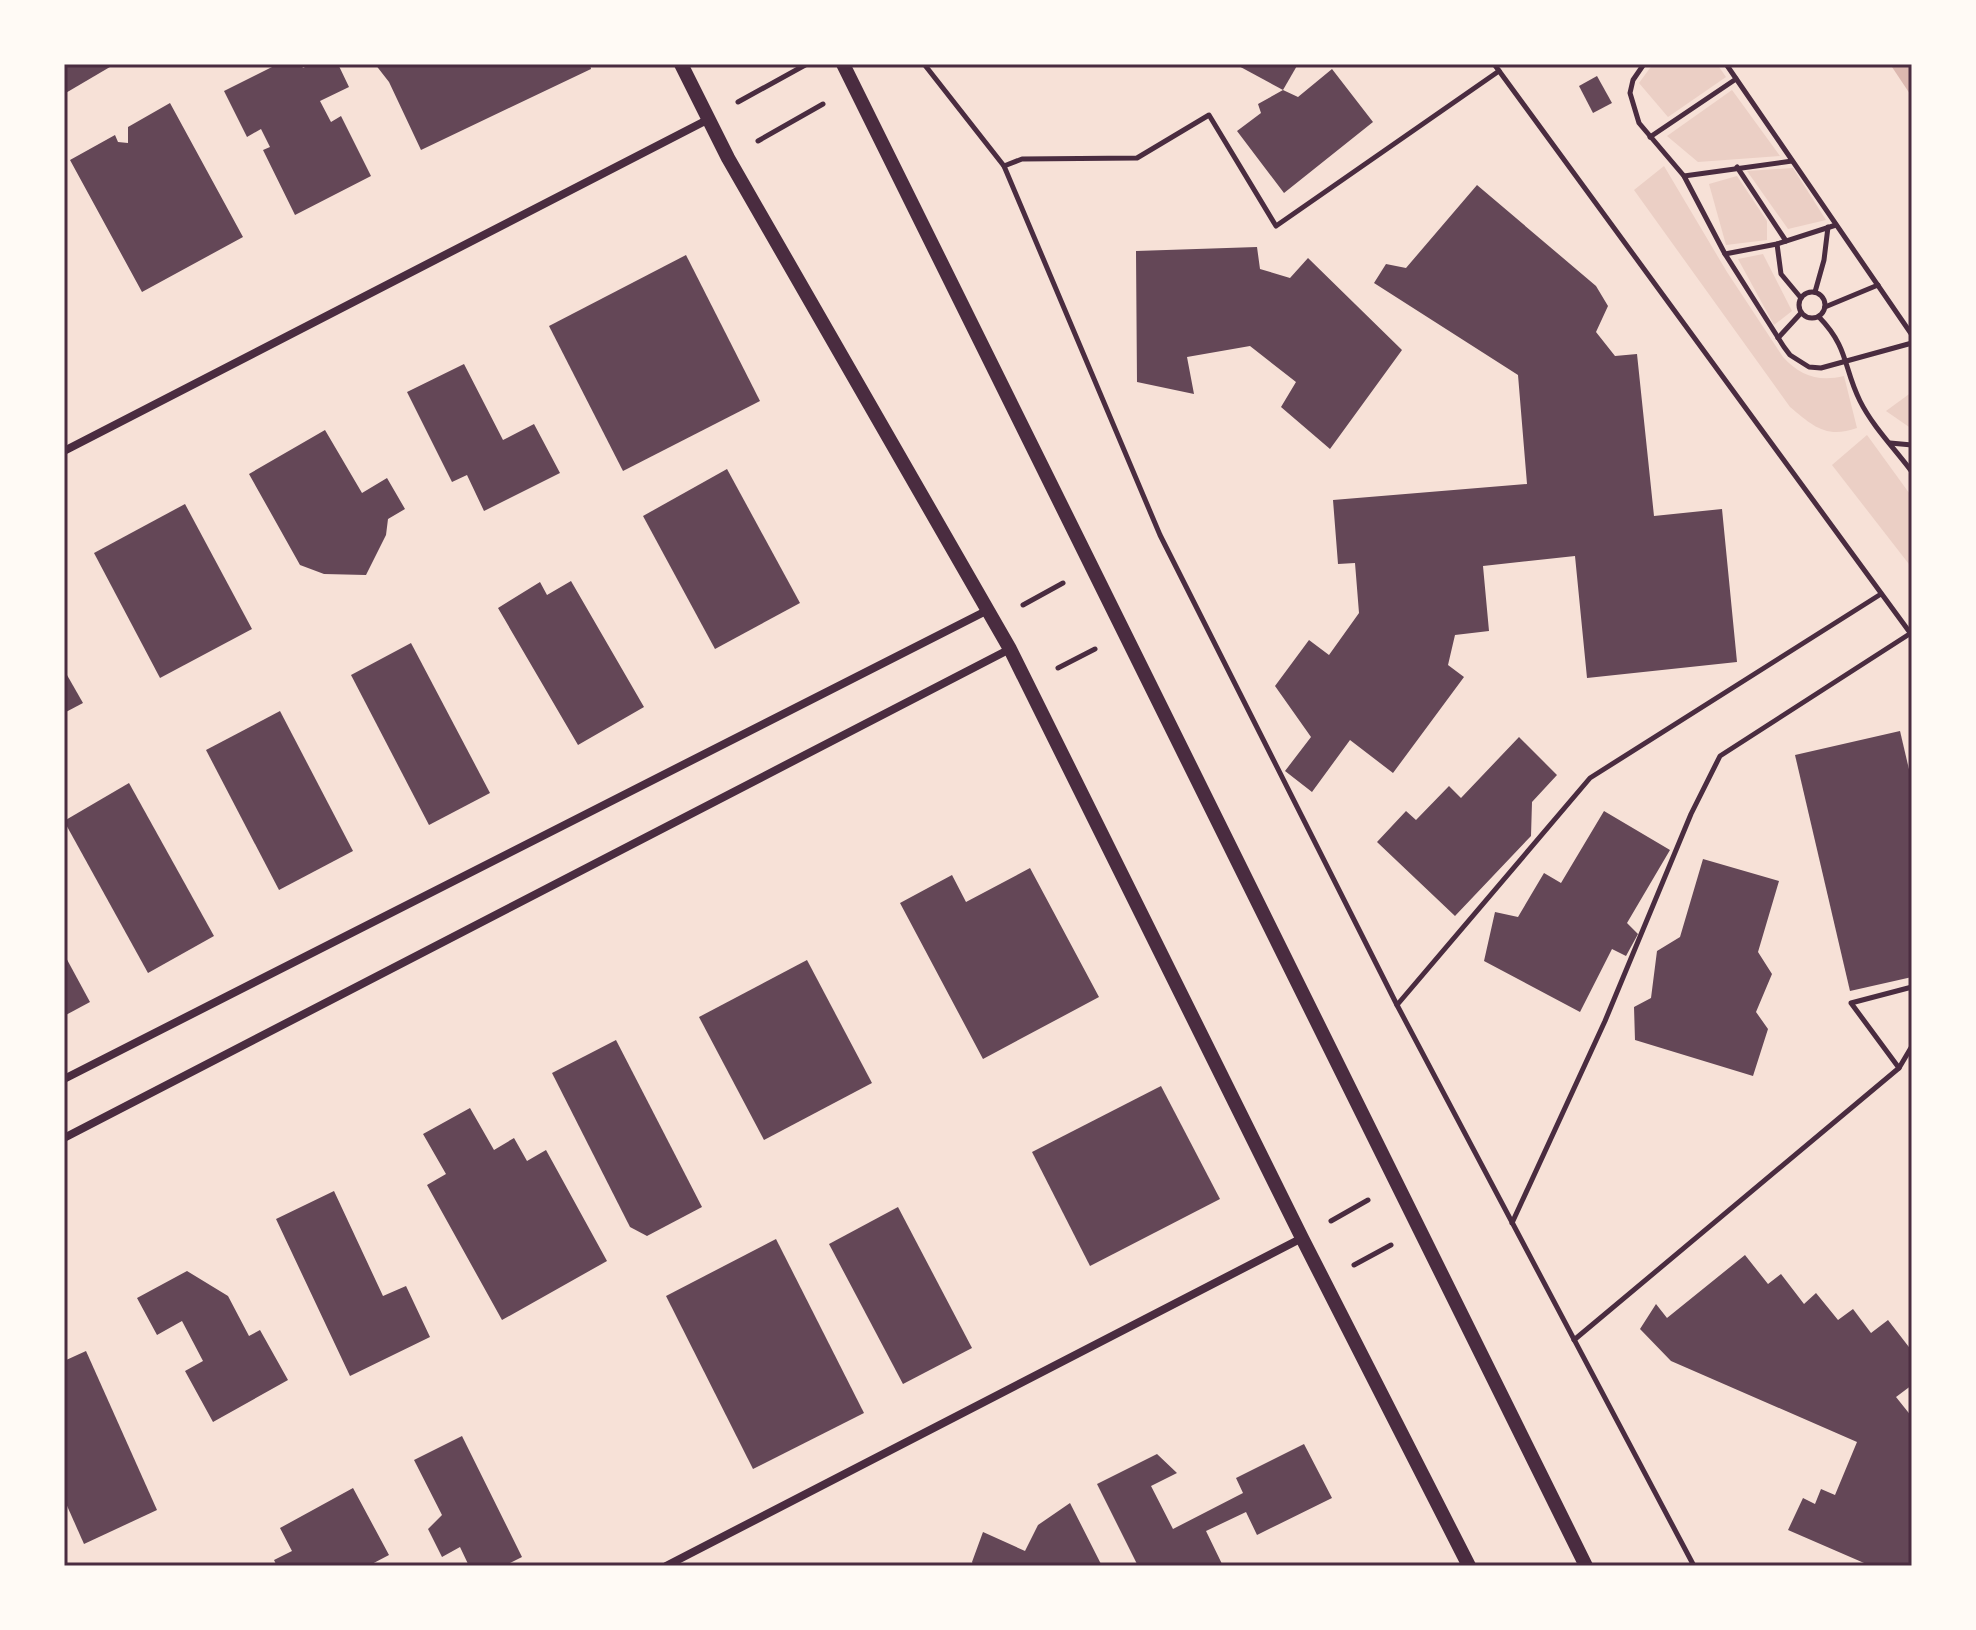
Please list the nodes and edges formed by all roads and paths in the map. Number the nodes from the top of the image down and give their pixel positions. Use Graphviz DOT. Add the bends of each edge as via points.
graph roads {
  1 [pos="681,64"];
  2 [pos="807,64"];
  3 [pos="843,64"];
  4 [pos="924,64"];
  5 [pos="1494,64"];
  6 [pos="1644,64"];
  7 [pos="1726,64"];
  8 [pos="1499,71"];
  9 [pos="1736,79"];
  10 [pos="855,86"];
  11 [pos="709,119"];
  12 [pos="1650,137"];
  13 [pos="728,158"];
  14 [pos="1792,161"];
  15 [pos="1004,166"];
  16 [pos="1737,167"];
  17 [pos="1684,176"];
  18 [pos="1836,225"];
  19 [pos="1828,227"];
  20 [pos="1786,241"];
  21 [pos="1777,244"];
  22 [pos="1725,254"];
  23 [pos="1878,285"];
  24 [pos="1815,292"];
  25 [pos="1801,298"];
  26 [pos="1825,307"];
  27 [pos="1801,313"];
  28 [pos="1819,317"];
  29 [pos="1912,335"];
  30 [pos="1778,338"];
  31 [pos="1912,343"];
  32 [pos="1847,362"];
  33 [pos="1890,443"];
  34 [pos="1912,445"];
  35 [pos="64,451"];
  36 [pos="1912,472"];
  37 [pos="1092,567"];
  38 [pos="1881,594"];
  39 [pos="992,615"];
  40 [pos="1125,634"];
  41 [pos="1911,634"];
  42 [pos="1010,649"];
  43 [pos="1027,684"];
  44 [pos="1912,987"];
  45 [pos="1397,1005"];
  46 [pos="1912,1046"];
  47 [pos="1899,1068"];
  48 [pos="64,1079"];
  49 [pos="64,1138"];
  50 [pos="1397,1184"];
  51 [pos="1512,1223"];
  52 [pos="1420,1229"];
  53 [pos="1302,1238"];
  54 [pos="1324,1282"];
  55 [pos="1574,1340"];
  56 [pos="666,1566"];
  57 [pos="1469,1566"];
  58 [pos="1586,1566"];
  59 [pos="1694,1566"];
  1 -- 11 [label="street"];
  2 -- 11 [label="path"];
  3 -- 10 [label="street"];
  4 -- 15 [label="path"];
  5 -- 8 [label="path"];
  6 -- 12 [label="path" via="1630,93 1639,123"];
  7 -- 9 [label="path"];
  8 -- 15 [label="path" via="1276,226 1209,115 1137,158 1022,159"];
  8 -- 38 [label="path"];
  9 -- 12 [label="path"];
  9 -- 14 [label="path"];
  10 -- 13 [label="path"];
  10 -- 37 [label="street"];
  11 -- 13 [label="street"];
  11 -- 35 [label="street"];
  12 -- 17 [label="path"];
  13 -- 39 [label="street"];
  14 -- 16 [label="path"];
  14 -- 18 [label="path"];
  15 -- 45 [label="path" via="1160,535"];
  16 -- 17 [label="path"];
  16 -- 20 [label="path"];
  17 -- 22 [label="path"];
  18 -- 19 [label="path"];
  18 -- 23 [label="path"];
  19 -- 20 [label="path"];
  19 -- 24 [label="path"];
  20 -- 21 [label="path"];
  21 -- 22 [label="path"];
  21 -- 25 [label="path" via="1781,274"];
  22 -- 30 [label="path"];
  23 -- 26 [label="path"];
  23 -- 29 [label="path"];
  24 -- 25 [label="path"];
  24 -- 26 [label="path"];
  25 -- 27 [label="path"];
  26 -- 28 [label="path"];
  27 -- 28 [label="path" via="1809,319"];
  27 -- 30 [label="path"];
  28 -- 32 [label="path"];
  30 -- 32 [label="path" via="1790,355 1809,367"];
  31 -- 32 [label="path"];
  32 -- 33 [label="path" via="1861,403"];
  33 -- 34 [label="path"];
  33 -- 36 [label="path"];
  37 -- 39 [label="path"];
  37 -- 40 [label="street"];
  38 -- 41 [label="path"];
  38 -- 45 [label="path" via="1590,778"];
  39 -- 42 [label="street"];
  39 -- 48 [label="street"];
  40 -- 43 [label="path"];
  40 -- 50 [label="street"];
  41 -- 51 [label="path" via="1720,756"];
  42 -- 43 [label="street"];
  42 -- 49 [label="street"];
  43 -- 53 [label="street"];
  44 -- 47 [label="path" via="1851,1003"];
  45 -- 51 [label="path"];
  46 -- 47 [label="path"];
  47 -- 55 [label="path"];
  50 -- 52 [label="street"];
  50 -- 53 [label="path"];
  51 -- 55 [label="path"];
  52 -- 54 [label="path"];
  52 -- 58 [label="street"];
  53 -- 54 [label="street"];
  53 -- 56 [label="street"];
  54 -- 57 [label="street"];
  55 -- 59 [label="path"];
}
